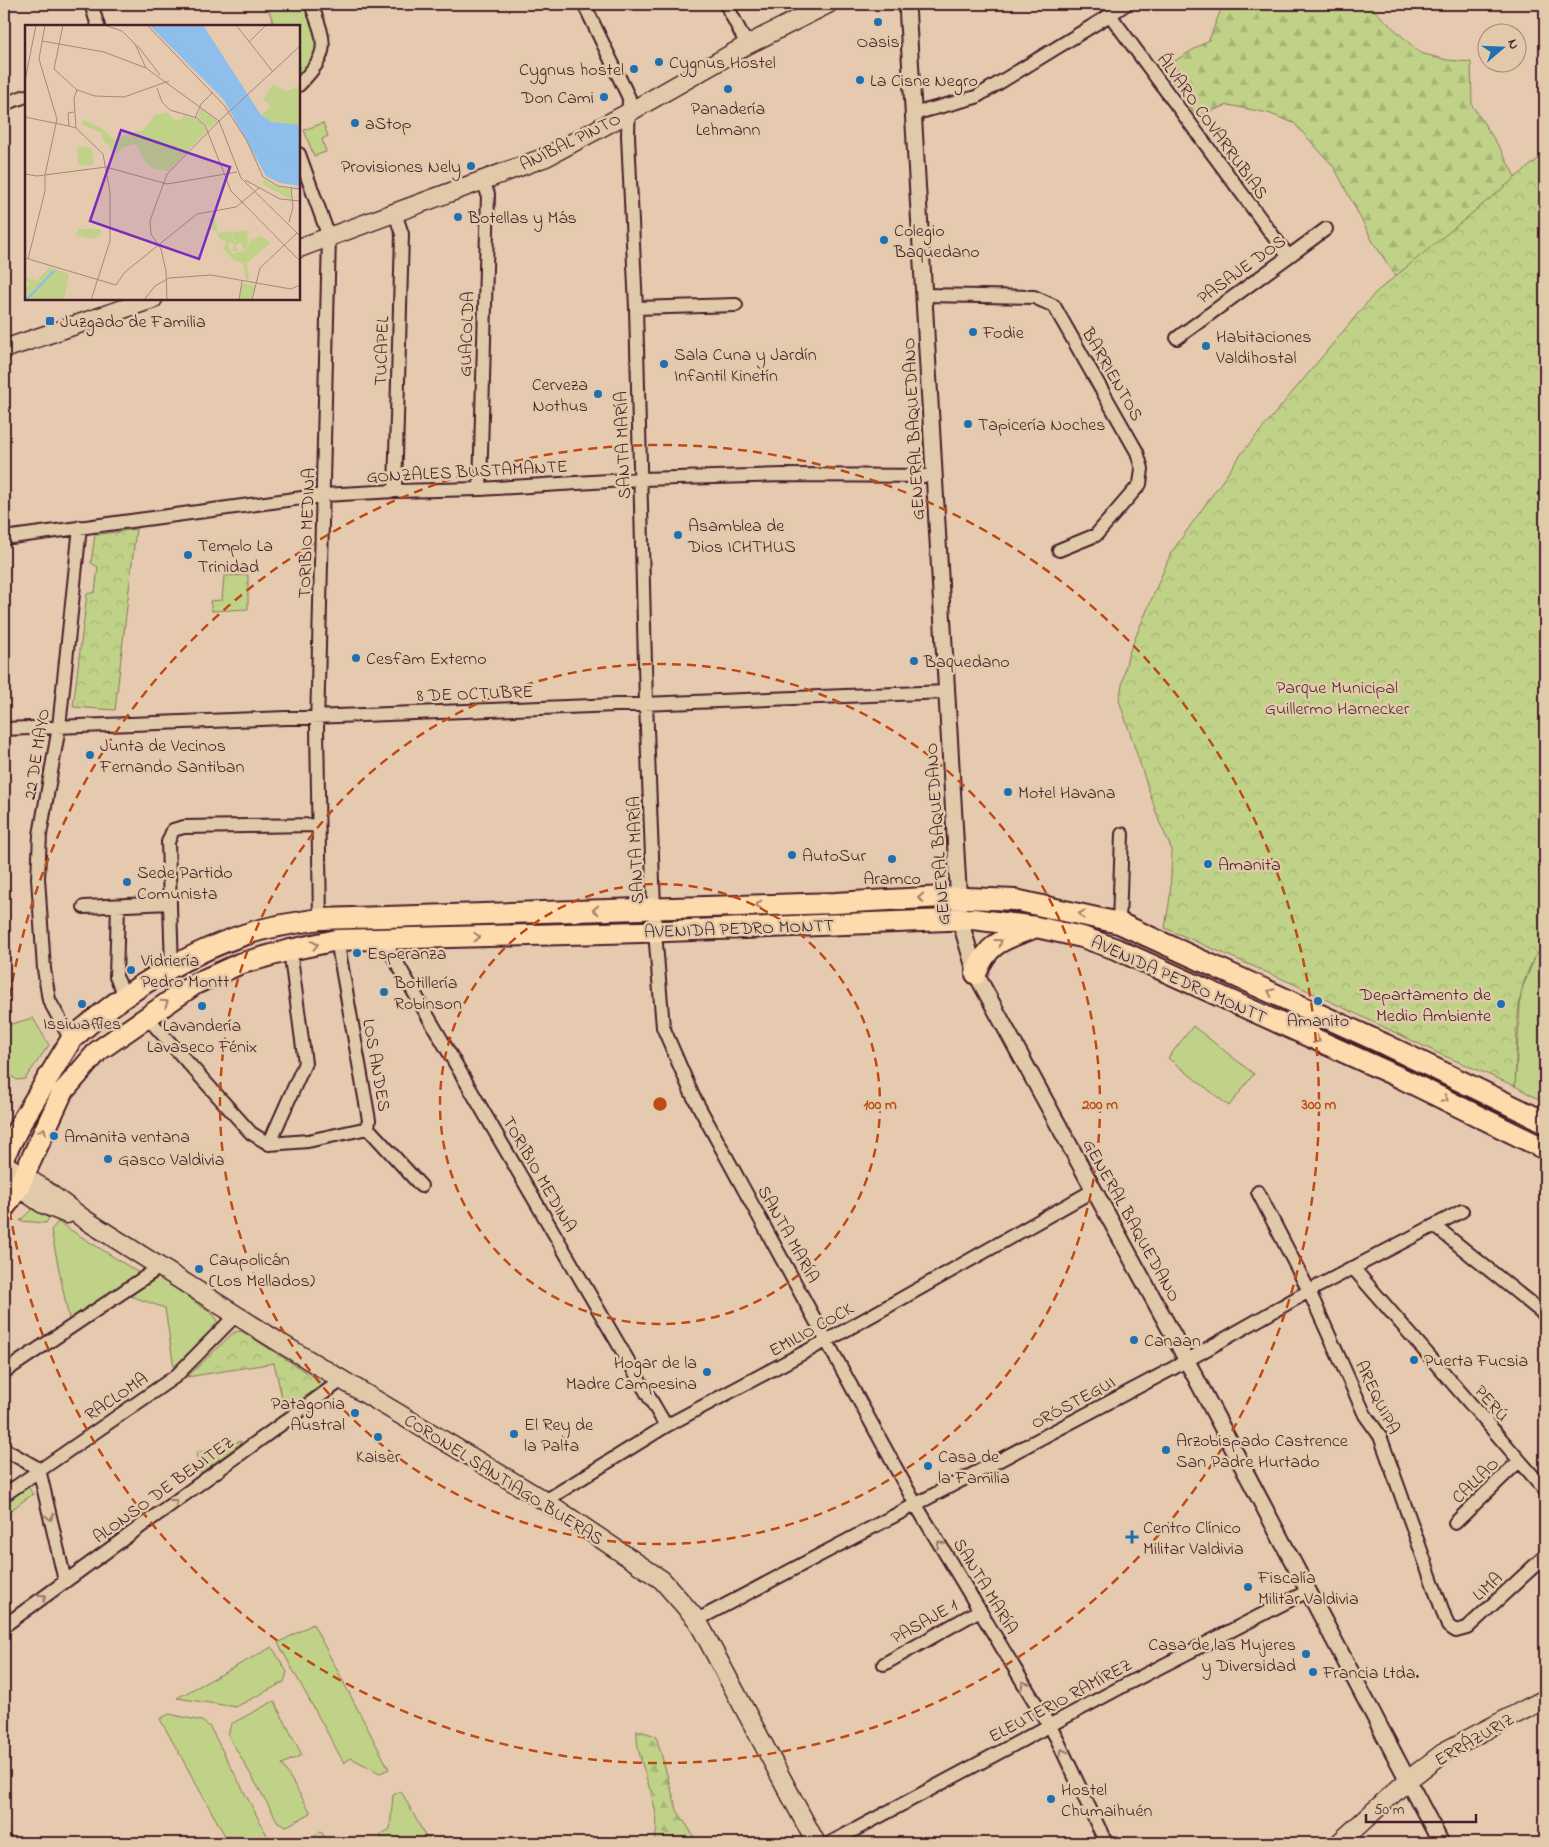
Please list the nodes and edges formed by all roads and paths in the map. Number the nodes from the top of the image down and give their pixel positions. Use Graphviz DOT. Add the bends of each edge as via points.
graph roads {
  1 [pos="91,4"];
  2 [pos="311,4"];
  3 [pos="584,4"];
  4 [pos="726,4"];
  5 [pos="828,4"];
  6 [pos="906,4"];
  7 [pos="1126,4"];
  8 [pos="1110,16"];
  9 [pos="98,25"];
  10 [pos="747,45"];
  11 [pos="300,84"];
  12 [pos="25,96"];
  13 [pos="4,104"];
  14 [pos="628,113"];
  15 [pos="913,114"];
  16 [pos="300,157"];
  17 [pos="483,182"];
  18 [pos="395,213"];
  19 [pos="1326,229"];
  20 [pos="330,237"];
  21 [pos="300,248"];
  22 [pos="1288,256"];
  23 [pos="924,294"];
  24 [pos="151,300"];
  25 [pos="736,305"];
  26 [pos="636,308"];
  27 [pos="1177,338"];
  28 [pos="4,349"];
  29 [pos="934,476"];
  30 [pos="641,479"];
  31 [pos="480,489"];
  32 [pos="395,491"];
  33 [pos="324,495"];
  34 [pos="80,527"];
  35 [pos="4,538"];
  36 [pos="1059,550"];
  37 [pos="947,692"];
  38 [pos="646,703"];
  39 [pos="318,716"];
  40 [pos="59,727"];
  41 [pos="4,729"];
  42 [pos="317,825"];
  43 [pos="1122,834"];
  44 [pos="959,897"];
  45 [pos="170,903"];
  46 [pos="118,906"];
  47 [pos="84,907"];
  48 [pos="654,908"];
  49 [pos="384,917"];
  50 [pos="320,919"];
  51 [pos="960,920"];
  52 [pos="1119,923"];
  53 [pos="1036,927"];
  54 [pos="655,932"];
  55 [pos="384,939"];
  56 [pos="337,940"];
  57 [pos="290,950"];
  58 [pos="172,968"];
  59 [pos="976,974"];
  60 [pos="126,996"];
  61 [pos="146,1016"];
  62 [pos="71,1040"];
  63 [pos="1410,1057"];
  64 [pos="1401,1078"];
  65 [pos="22,1121"];
  66 [pos="1545,1122"];
  67 [pos="368,1128"];
  68 [pos="4,1132"];
  69 [pos="269,1144"];
  70 [pos="1545,1148"];
  71 [pos="4,1156"];
  72 [pos="4,1164"];
  73 [pos="15,1181"];
  74 [pos="421,1186"];
  75 [pos="1094,1190"];
  76 [pos="1258,1192"];
  77 [pos="4,1208"];
  78 [pos="1462,1211"];
  79 [pos="1435,1226"];
  80 [pos="160,1268"];
  81 [pos="1354,1269"];
  82 [pos="1309,1291"];
  83 [pos="237,1314"];
  84 [pos="1545,1315"];
  85 [pos="828,1340"];
  86 [pos="1186,1360"];
  87 [pos="4,1372"];
  88 [pos="342,1380"];
  89 [pos="666,1426"];
  90 [pos="4,1450"];
  91 [pos="1519,1461"];
  92 [pos="39,1469"];
  93 [pos="1545,1490"];
  94 [pos="4,1495"];
  95 [pos="545,1500"];
  96 [pos="916,1505"];
  97 [pos="1456,1523"];
  98 [pos="1545,1556"];
  99 [pos="65,1581"];
  100 [pos="1308,1591"];
  101 [pos="980,1610"];
  102 [pos="697,1620"];
  103 [pos="4,1626"];
  104 [pos="1448,1626"];
  105 [pos="884,1664"];
  106 [pos="1545,1699"];
  107 [pos="1049,1726"];
  108 [pos="1408,1780"];
  109 [pos="816,1843"];
  110 [pos="830,1843"];
  111 [pos="1106,1843"];
  112 [pos="1339,1843"];
  113 [pos="1441,1843"];
  1 -- 9 [label="street"];
  2 -- 11 [label="street" via="324,37 322,53 317,66"];
  3 -- 14 [label="street, SANTA MARÍA" via="629,98"];
  4 -- 10 [label="street"];
  5 -- 10 [label="main road, ANÍBAL PINTO"];
  6 -- 15 [label="street, GENERAL BAQUEDANO"];
  7 -- 8 [label="street"];
  8 -- 15 [label="street" via="976,97"];
  8 -- 22 [label="street, ÁLVARO COVARRUBIAS"];
  10 -- 14 [label="main road, ANÍBAL PINTO"];
  12 -- 13 [label="street"];
  14 -- 17 [label="main road, ANÍBAL PINTO" via="546,157"];
  14 -- 26 [label="street, SANTA MARÍA"];
  15 -- 23 [label="street, GENERAL BAQUEDANO"];
  16 -- 20 [label="street, TORIBIO MEDINA"];
  17 -- 18 [label="main road, ANÍBAL PINTO"];
  17 -- 31 [label="street, GUACOLDA" via="488,194"];
  18 -- 20 [label="main road, ANÍBAL PINTO"];
  18 -- 32 [label="street, TUCAPEL" via="402,234"];
  19 -- 22 [label="street, PASAJE DOS"];
  20 -- 21 [label="main road, ANÍBAL PINTO"];
  20 -- 33 [label="street, TORIBIO MEDINA"];
  22 -- 27 [label="street, PASAJE DOS"];
  23 -- 29 [label="street, GENERAL BAQUEDANO"];
  23 -- 36 [label="street, BARRIENTOS" via="1034,297 1054,306 1137,452 1142,469 1140,484 1096,535"];
  24 -- 28 [label="main road"];
  25 -- 26 [label="street"];
  26 -- 30 [label="street, SANTA MARÍA"];
  29 -- 30 [label="street, GONZALES BUSTAMANTE" via="784,475"];
  29 -- 37 [label="street, GENERAL BAQUEDANO"];
  30 -- 31 [label="street, GONZALES BUSTAMANTE"];
  30 -- 38 [label="street, SANTA MARÍA"];
  31 -- 32 [label="street, GONZALES BUSTAMANTE"];
  32 -- 33 [label="street, GONZALES BUSTAMANTE"];
  33 -- 34 [label="street, GONZALES BUSTAMANTE"];
  33 -- 39 [label="street, TORIBIO MEDINA"];
  34 -- 35 [label="street, GONZALES BUSTAMANTE"];
  34 -- 40 [label="street, 22 DE MAYO"];
  37 -- 38 [label="street, 8 DE OCTUBRE"];
  37 -- 44 [label="street, GENERAL BAQUEDANO"];
  38 -- 39 [label="street, 8 DE OCTUBRE"];
  38 -- 48 [label="street, SANTA MARÍA"];
  39 -- 40 [label="street, 8 DE OCTUBRE"];
  39 -- 42 [label="street, TORIBIO MEDINA"];
  40 -- 41 [label="street, 8 DE OCTUBRE"];
  40 -- 62 [label="street, 22 DE MAYO" via="40,836 38,878 49,1000"];
  42 -- 45 [label="street" via="184,827 173,830 168,842"];
  42 -- 50 [label="street, TORIBIO MEDINA"];
  43 -- 52 [label="street"];
  44 -- 48 [label="main road, AVENIDA PEDRO MONTT, one-way"];
  44 -- 51 [label="street, GENERAL BAQUEDANO"];
  52 -- 44 [label="main road, AVENIDA PEDRO MONTT, one-way" via="1015,900"];
  45 -- 46 [label="street"];
  45 -- 58 [label="street"];
  46 -- 47 [label="street"];
  46 -- 60 [label="street" via="116,977"];
  48 -- 49 [label="main road, AVENIDA PEDRO MONTT, one-way"];
  48 -- 54 [label="street, SANTA MARÍA"];
  49 -- 50 [label="main road, AVENIDA PEDRO MONTT"];
  49 -- 55 [label="main road"];
  50 -- 58 [label="main road, AVENIDA PEDRO MONTT" via="282,925 237,938"];
  51 -- 53 [label="main road, AVENIDA PEDRO MONTT"];
  51 -- 54 [label="main road, AVENIDA PEDRO MONTT"];
  51 -- 59 [label="street, GENERAL BAQUEDANO"];
  63 -- 52 [label="main road, AVENIDA PEDRO MONTT, one-way"];
  59 -- 53 [label="main road, one-way" via="995,944 1014,933"];
  53 -- 64 [label="main road, AVENIDA PEDRO MONTT, one-way" via="1116,948"];
  55 -- 54 [label="main road, AVENIDA PEDRO MONTT, one-way"];
  54 -- 85 [label="street, SANTA MARÍA" via="663,1027 692,1094"];
  55 -- 56 [label="main road, AVENIDA PEDRO MONTT"];
  55 -- 89 [label="street, TORIBIO MEDINA"];
  57 -- 56 [label="main road, AVENIDA PEDRO MONTT, one-way"];
  56 -- 67 [label="street, LOS ANDES"];
  61 -- 57 [label="main road, AVENIDA PEDRO MONTT, one-way" via="215,975 239,964"];
  57 -- 69 [label="street" via="305,1063"];
  58 -- 60 [label="main road, AVENIDA PEDRO MONTT"];
  59 -- 75 [label="street, GENERAL BAQUEDANO"];
  60 -- 62 [label="main road, AVENIDA PEDRO MONTT"];
  61 -- 69 [label="street" via="250,1133"];
  73 -- 61 [label="main road, AVENIDA PEDRO MONTT, one-way" via="73,1077 98,1051"];
  62 -- 65 [label="main road, AVENIDA PEDRO MONTT"];
  63 -- 64 [label="main road"];
  63 -- 66 [label="main road, AVENIDA PEDRO MONTT"];
  64 -- 70 [label="main road, AVENIDA PEDRO MONTT, one-way"];
  65 -- 68 [label="main road"];
  65 -- 71 [label="main road, AVENIDA PEDRO MONTT"];
  67 -- 69 [label="street, LOS ANDES" via="308,1141"];
  67 -- 74 [label="street"];
  72 -- 73 [label="main road, CORONEL SANTIAGO BUERAS"];
  73 -- 77 [label="main road, AVENIDA PEDRO MONTT"];
  73 -- 80 [label="main road, CORONEL SANTIAGO BUERAS" via="56,1210 84,1219"];
  75 -- 85 [label="street, EMILIO COCK"];
  75 -- 86 [label="street, GENERAL BAQUEDANO"];
  76 -- 82 [label="street, AREQUIPA"];
  78 -- 79 [label="street, ORÓSTEGUI"];
  79 -- 81 [label="street, ORÓSTEGUI"];
  79 -- 84 [label="street"];
  80 -- 83 [label="main road, CORONEL SANTIAGO BUERAS"];
  80 -- 87 [label="street"];
  81 -- 82 [label="street, ORÓSTEGUI"];
  81 -- 91 [label="street, PERÚ"];
  82 -- 86 [label="street, ORÓSTEGUI"];
  82 -- 104 [label="street, AREQUIPA" via="1364,1415 1380,1436"];
  83 -- 88 [label="main road, CORONEL SANTIAGO BUERAS"];
  83 -- 92 [label="street, RACLOMA" via="176,1376"];
  85 -- 89 [label="street, EMILIO COCK"];
  85 -- 96 [label="street, SANTA MARÍA"];
  86 -- 96 [label="street, ORÓSTEGUI"];
  86 -- 100 [label="street, GENERAL BAQUEDANO"];
  88 -- 95 [label="main road, CORONEL SANTIAGO BUERAS"];
  99 -- 88 [label="street, ALONSO DE BENITEZ, one-way"];
  89 -- 95 [label="street, EMILIO COCK"];
  90 -- 92 [label="street"];
  91 -- 93 [label="street, PERÚ"];
  91 -- 97 [label="street, CALLAO"];
  92 -- 94 [label="street, RACLOMA"];
  92 -- 99 [label="street, one-way"];
  95 -- 102 [label="main road, CORONEL SANTIAGO BUERAS" via="662,1580"];
  101 -- 96 [label="street, SANTA MARÍA, one-way"];
  96 -- 102 [label="street, ORÓSTEGUI"];
  98 -- 104 [label="street, LIMA" via="1467,1628 1456,1632"];
  103 -- 99 [label="street, ALONSO DE BENITEZ, one-way"];
  100 -- 107 [label="street, ELEUTERIO RAMÍREZ"];
  100 -- 108 [label="street, GENERAL BAQUEDANO"];
  101 -- 105 [label="street, PASAJE 1"];
  107 -- 101 [label="street, SANTA MARÍA, one-way"];
  102 -- 109 [label="main road, CORONEL SANTIAGO BUERAS"];
  106 -- 108 [label="main road, ERRÁZURIZ" via="1447,1750"];
  107 -- 110 [label="street, ELEUTERIO RAMÍREZ"];
  111 -- 107 [label="street, SANTA MARÍA, one-way"];
  108 -- 112 [label="main road, ERRÁZURIZ"];
  108 -- 113 [label="street, GENERAL BAQUEDANO"];
}
